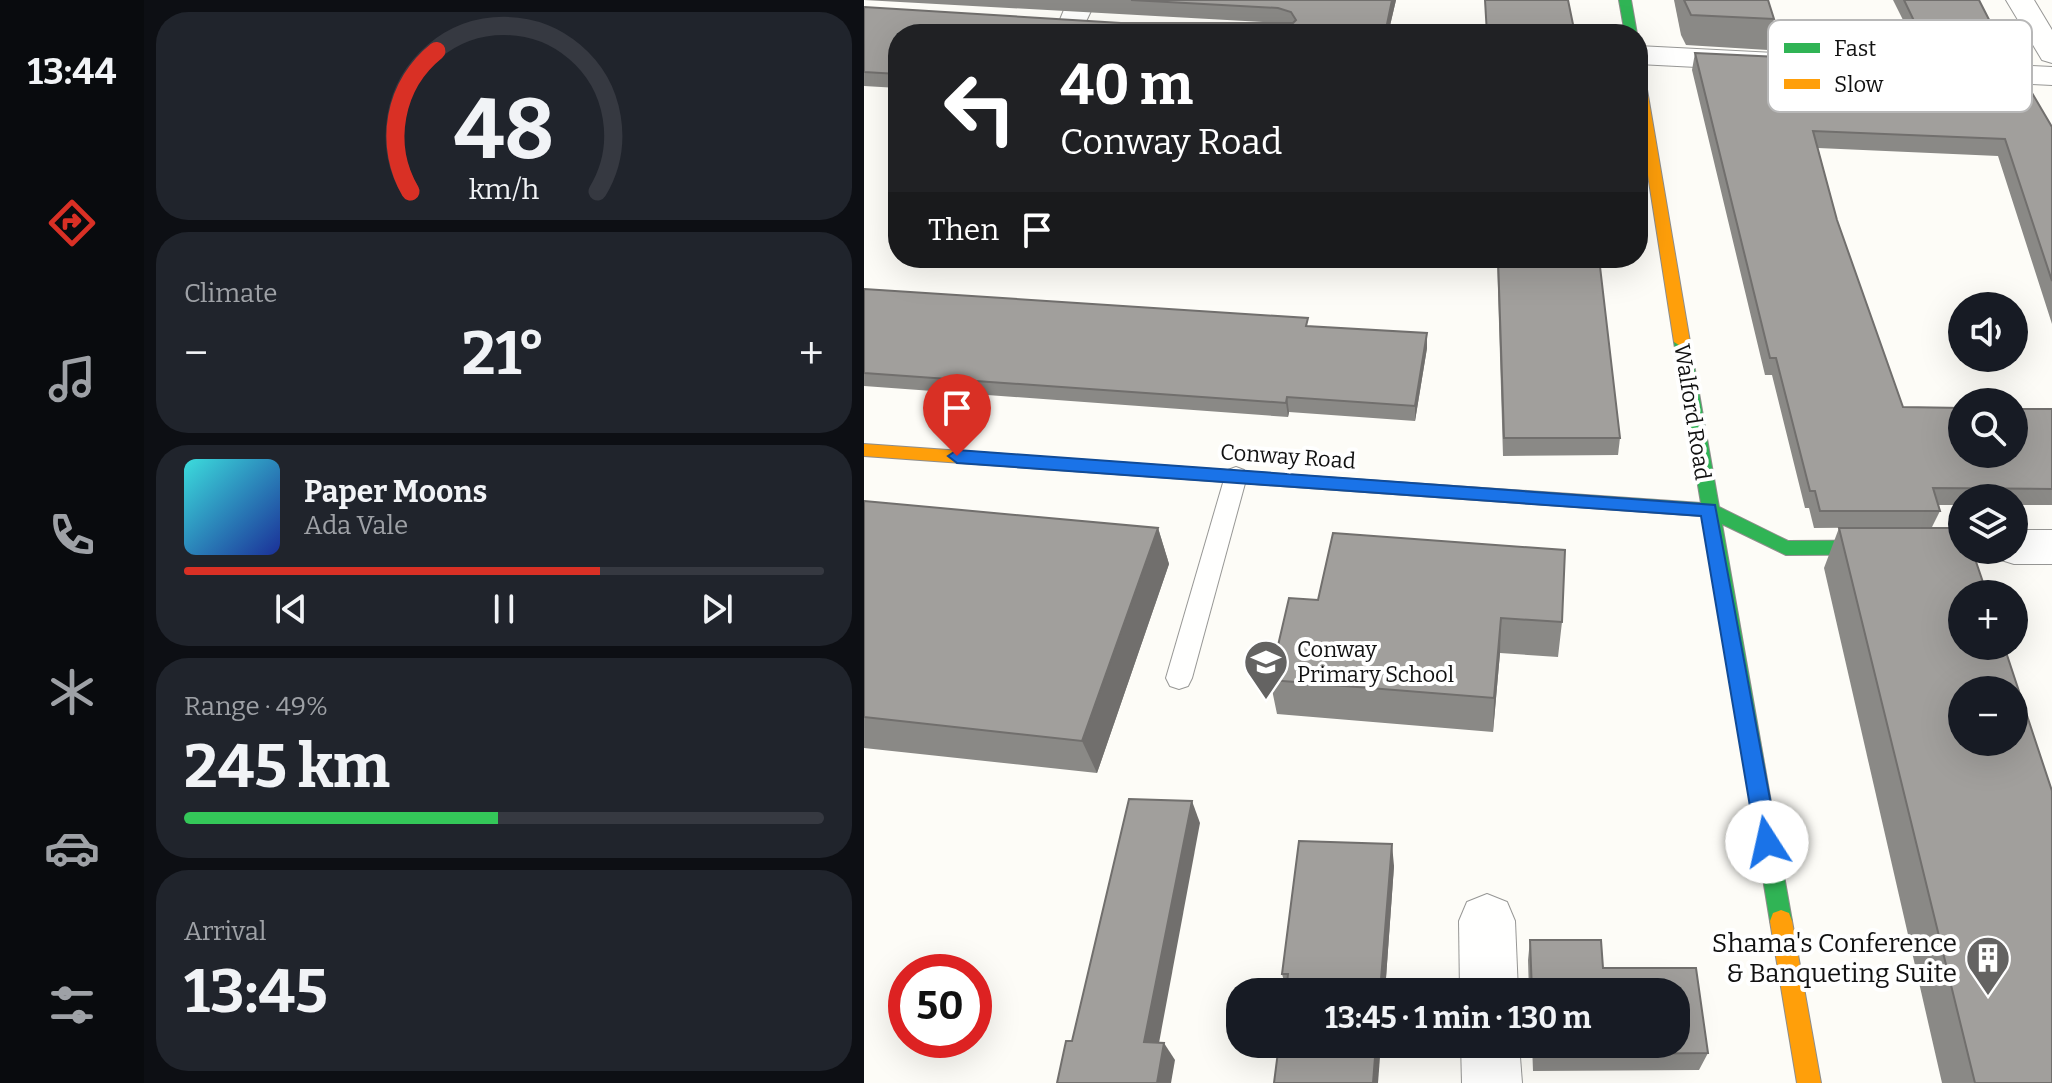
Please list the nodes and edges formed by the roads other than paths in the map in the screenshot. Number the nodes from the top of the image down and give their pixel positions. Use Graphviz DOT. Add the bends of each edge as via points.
graph roads {
  1 [pos="1625,0"];
  2 [pos="2020,0"];
  3 [pos="1077,11"];
  4 [pos="1043,20"];
  5 [pos="2032,20"];
  6 [pos="2032,20"];
  7 [pos="1105,24"];
  8 [pos="1629,24"];
  9 [pos="2052,54"];
  10 [pos="1648,56"];
  11 [pos="1768,62"];
  12 [pos="2032,75"];
  13 [pos="2052,76"];
  14 [pos="1648,134"];
  15 [pos="864,450"];
  16 [pos="1236,476"];
  17 [pos="1709,510"];
  18 [pos="1948,547"];
  19 [pos="2028,547"];
  20 [pos="2052,547"];
  21 [pos="1179,678"];
  22 [pos="1487,921"];
  23 [pos="1489,978"];
  24 [pos="1491,1058"];
  25 [pos="1492,1083"];
  26 [pos="1809,1083"];
  1 -- 8 [label="main road"];
  2 -- 5 [label="street"];
  3 -- 4 [label="street"];
  3 -- 7 [label="street"];
  6 -- 9 [label="street"];
  10 -- 11 [label="street"];
  12 -- 13 [label="street"];
  14 -- 17 [label="main road, Walford Road"];
  15 -- 16 [label="main road, Conway Road"];
  16 -- 17 [label="main road, Conway Road"];
  16 -- 21 [label="lane"];
  17 -- 18 [label="main road" via="1786,548"];
  17 -- 26 [label="main road, Walford Road"];
  19 -- 20 [label="street"];
  22 -- 23 [label="street"];
  24 -- 25 [label="street"];
}
